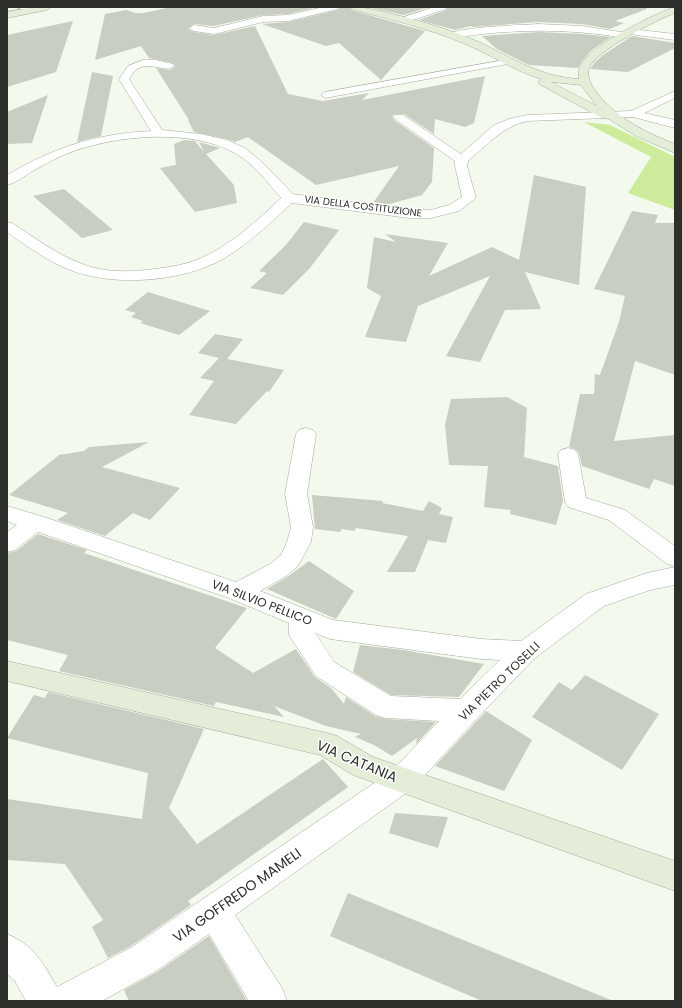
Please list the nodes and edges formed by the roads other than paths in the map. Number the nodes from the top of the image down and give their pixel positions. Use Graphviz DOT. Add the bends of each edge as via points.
graph roads {
  1 [pos="20,7"];
  2 [pos="47,7"];
  3 [pos="334,7"];
  4 [pos="354,7"];
  5 [pos="443,7"];
  6 [pos="29,10"];
  7 [pos="675,10"];
  8 [pos="7,15"];
  9 [pos="404,20"];
  10 [pos="194,28"];
  11 [pos="214,31"];
  12 [pos="628,34"];
  13 [pos="452,35"];
  14 [pos="235,36"];
  15 [pos="675,38"];
  16 [pos="512,62"];
  17 [pos="169,66"];
  18 [pos="539,80"];
  19 [pos="588,87"];
  20 [pos="675,94"];
  21 [pos="325,95"];
  22 [pos="633,114"];
  23 [pos="609,116"];
  24 [pos="399,117"];
  25 [pos="675,124"];
  26 [pos="158,133"];
  27 [pos="675,150"];
  28 [pos="462,160"];
  29 [pos="7,181"];
  30 [pos="289,198"];
  31 [pos="7,226"];
  32 [pos="306,434"];
  33 [pos="568,454"];
  34 [pos="7,513"];
  35 [pos="36,522"];
  36 [pos="7,544"];
  37 [pos="675,558"];
  38 [pos="675,576"];
  39 [pos="238,592"];
  40 [pos="302,617"];
  41 [pos="526,651"];
  42 [pos="7,671"];
  43 [pos="467,711"];
  44 [pos="402,780"];
  45 [pos="675,876"];
  46 [pos="214,912"];
  47 [pos="7,951"];
  48 [pos="45,1001"];
  49 [pos="67,1001"];
  50 [pos="269,1001"];
  1 -- 6 [label="lane"];
  2 -- 6 [label="main road"];
  3 -- 11 [label="street" via="288,18 263,19"];
  4 -- 9 [label="main road"];
  5 -- 9 [label="street"];
  6 -- 8 [label="main road"];
  7 -- 12 [label="main road"];
  9 -- 13 [label="main road"];
  10 -- 11 [label="street"];
  11 -- 14 [label="street"];
  12 -- 13 [label="street" via="546,26"];
  12 -- 15 [label="street"];
  12 -- 19 [label="main road" via="589,58 582,72"];
  13 -- 16 [label="main road"];
  16 -- 18 [label="main road"];
  16 -- 19 [label="main road" via="552,79"];
  16 -- 21 [label="lane"];
  17 -- 26 [label="street" via="155,63 132,67 124,80"];
  18 -- 19 [label="main road" via="567,90"];
  18 -- 23 [label="main road"];
  19 -- 23 [label="main road"];
  20 -- 22 [label="street"];
  22 -- 23 [label="street"];
  22 -- 25 [label="street"];
  23 -- 27 [label="main road"];
  23 -- 28 [label="street" via="548,116 513,121 498,128"];
  24 -- 28 [label="street"];
  26 -- 29 [label="street, VIA DELLA COSTITUZIONE" via="108,138 81,145 40,161"];
  26 -- 30 [label="street, VIA DELLA COSTITUZIONE" via="205,139 243,151"];
  28 -- 30 [label="street, VIA DELLA COSTITUZIONE" via="461,166 469,198 442,212 409,214"];
  30 -- 31 [label="street, VIA DELLA COSTITUZIONE" via="223,252 187,268 158,273 128,275 101,273 75,267"];
  32 -- 39 [label="street" via="296,494 302,527 299,542 290,560 278,570"];
  33 -- 37 [label="street" via="576,502 617,515"];
  34 -- 35 [label="street, VIA SILVIO PELLICO"];
  35 -- 36 [label="street"];
  35 -- 39 [label="street, VIA SILVIO PELLICO"];
  38 -- 41 [label="street, VIA PIETRO TOSELLI" via="647,582 596,600"];
  39 -- 40 [label="street, VIA SILVIO PELLICO"];
  40 -- 41 [label="street, VIA SILVIO PELLICO" via="330,629 481,649"];
  40 -- 43 [label="street" via="302,635 325,670 386,707"];
  41 -- 43 [label="street, VIA PIETRO TOSELLI"];
  42 -- 44 [label="main road, VIA CATANIA" via="326,745 363,766"];
  43 -- 44 [label="street, VIA PIETRO TOSELLI"];
  44 -- 45 [label="main road, VIA CATANIA"];
  44 -- 46 [label="street, VIA GOFFREDO MAMELI"];
  46 -- 49 [label="street, VIA GOFFREDO MAMELI" via="144,959"];
  46 -- 50 [label="street"];
  47 -- 48 [label="street" via="26,969"];
}
